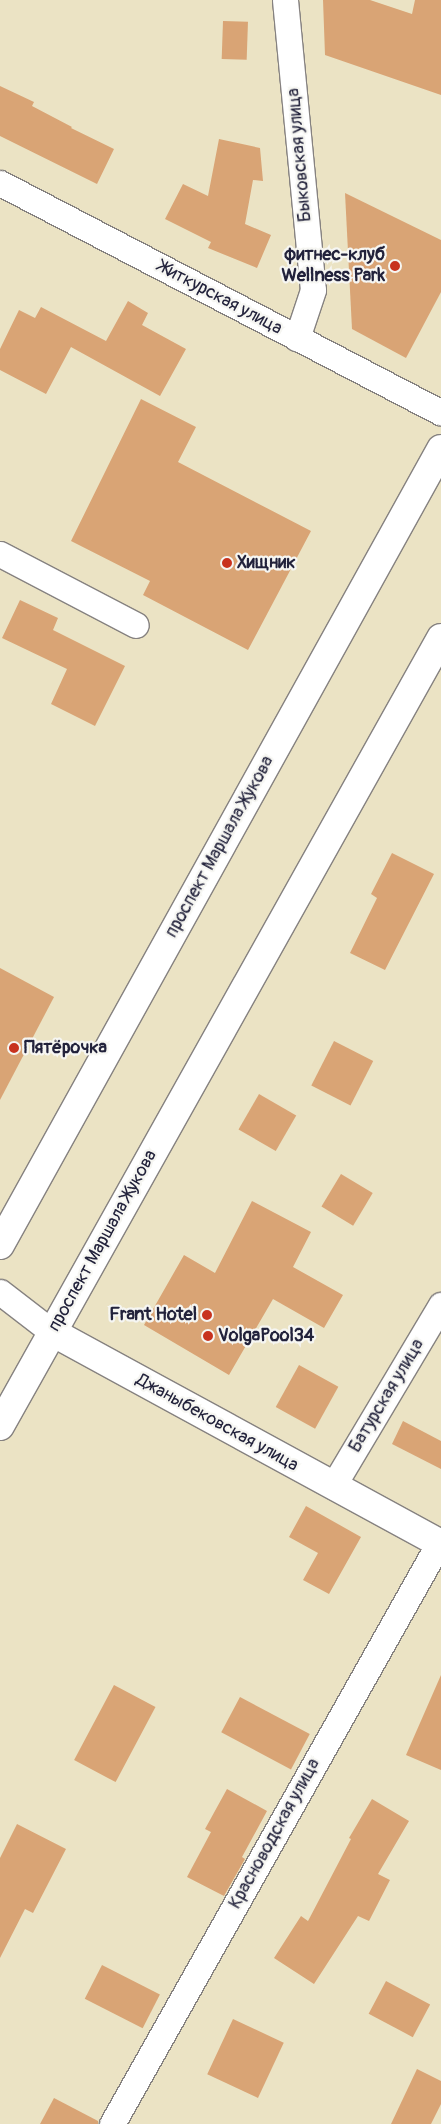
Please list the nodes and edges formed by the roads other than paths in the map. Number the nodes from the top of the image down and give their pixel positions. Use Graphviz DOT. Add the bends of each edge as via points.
graph roads {
  1 [pos="285,0"];
  2 [pos="0,183"];
  3 [pos="297,338"];
  4 [pos="441,413"];
  5 [pos="441,449"];
  6 [pos="0,554"];
  7 [pos="136,625"];
  8 [pos="441,638"];
  9 [pos="0,1245"];
  10 [pos="0,1292"];
  11 [pos="441,1305"];
  12 [pos="52,1332"];
  13 [pos="0,1426"];
  14 [pos="333,1486"];
  15 [pos="440,1544"];
  16 [pos="112,2124"];
  1 -- 3 [label="street, Быковская улица" via="313,290"];
  2 -- 3 [label="street, Житкурская улица"];
  3 -- 4 [label="street, Житкурская улица"];
  5 -- 9 [label="main road, проспект Маршала Жукова"];
  6 -- 7 [label="street"];
  8 -- 12 [label="main road, проспект Маршала Жукова"];
  10 -- 12 [label="street, Джаныбековская улица"];
  11 -- 14 [label="street, Батурская улица"];
  12 -- 13 [label="main road, проспект Маршала Жукова"];
  12 -- 14 [label="main road, Джаныбековская улица"];
  14 -- 15 [label="main road, Джаныбековская улица"];
  15 -- 16 [label="street, Красноводская улица"];
}
